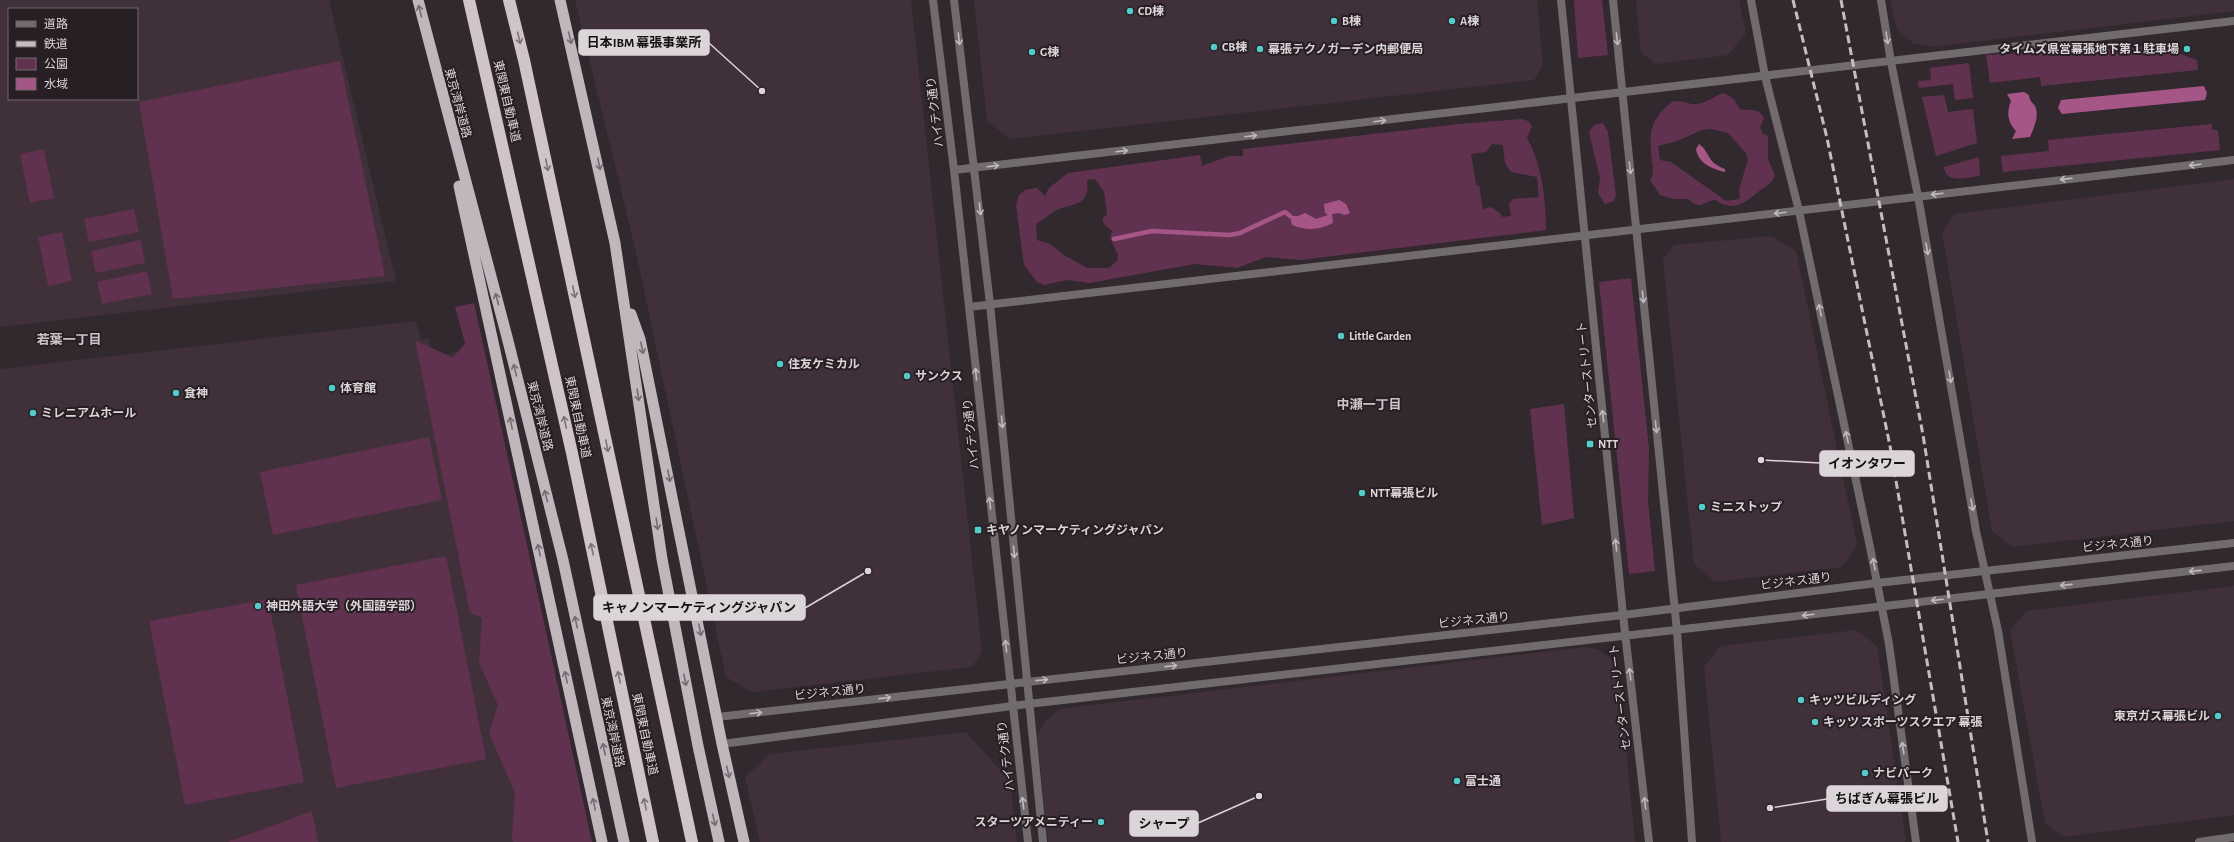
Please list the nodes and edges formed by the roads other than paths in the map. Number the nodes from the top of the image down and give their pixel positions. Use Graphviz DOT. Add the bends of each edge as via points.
graph roads {
  1 [pos="418,0"];
  2 [pos="469,0"];
  3 [pos="509,0"];
  4 [pos="560,0"];
  5 [pos="933,0"];
  6 [pos="954,0"];
  7 [pos="1561,0"];
  8 [pos="1613,0"];
  9 [pos="1751,0"];
  10 [pos="1881,0"];
  11 [pos="2234,21"];
  12 [pos="426,32"];
  13 [pos="1891,62"];
  14 [pos="1765,76"];
  15 [pos="1623,92"];
  16 [pos="1571,98"];
  17 [pos="2234,160"];
  18 [pos="975,168"];
  19 [pos="954,170"];
  20 [pos="1918,196"];
  21 [pos="1799,211"];
  22 [pos="1637,230"];
  23 [pos="1585,236"];
  24 [pos="621,285"];
  25 [pos="990,304"];
  26 [pos="969,307"];
  27 [pos="2234,543"];
  28 [pos="2234,566"];
  29 [pos="1985,570"];
  30 [pos="1877,583"];
  31 [pos="1989,593"];
  32 [pos="1882,606"];
  33 [pos="1674,608"];
  34 [pos="1623,615"];
  35 [pos="1676,631"];
  36 [pos="1626,637"];
  37 [pos="1026,682"];
  38 [pos="1010,684"];
  39 [pos="1028,704"];
  40 [pos="1012,706"];
  41 [pos="717,717"];
  42 [pos="722,744"];
  43 [pos="2234,837"];
  44 [pos="602,842"];
  45 [pos="624,842"];
  46 [pos="653,842"];
  47 [pos="692,842"];
  48 [pos="719,842"];
  49 [pos="744,842"];
  50 [pos="1028,842"];
  51 [pos="1043,842"];
  52 [pos="1649,842"];
  53 [pos="1692,842"];
  54 [pos="1916,842"];
  55 [pos="2032,842"];
  56 [pos="2198,842"];
  12 -- 1 [label="highway, 東京湾岸道路, one-way"];
  46 -- 2 [label="highway, 東関東自動車道, one-way" via="572,453"];
  3 -- 47 [label="highway, 東関東自動車道, one-way"];
  4 -- 24 [label="highway, one-way" via="598,159"];
  5 -- 19 [label="street, ハイテク通り"];
  6 -- 18 [label="street, one-way"];
  7 -- 16 [label="street, センターストリート"];
  8 -- 15 [label="street, one-way"];
  9 -- 14 [label="street"];
  10 -- 13 [label="street, one-way"];
  11 -- 13 [label="street"];
  44 -- 12 [label="highway, one-way"];
  45 -- 12 [label="highway, 東京湾岸道路, one-way" via="563,560"];
  13 -- 14 [label="street"];
  13 -- 20 [label="street"];
  14 -- 15 [label="street"];
  14 -- 21 [label="street"];
  15 -- 16 [label="street"];
  15 -- 22 [label="street, one-way"];
  18 -- 16 [label="street, one-way"];
  16 -- 23 [label="street, センターストリート"];
  17 -- 20 [label="street, one-way"];
  18 -- 19 [label="street"];
  18 -- 25 [label="street, one-way"];
  19 -- 26 [label="street, ハイテク通り"];
  20 -- 21 [label="street"];
  20 -- 29 [label="street, one-way"];
  21 -- 22 [label="street, one-way"];
  30 -- 21 [label="street, one-way"];
  22 -- 23 [label="street"];
  22 -- 33 [label="street, one-way"];
  23 -- 25 [label="street"];
  34 -- 23 [label="street, センターストリート, one-way"];
  24 -- 41 [label="highway, one-way" via="640,339"];
  24 -- 48 [label="highway, one-way" via="662,559"];
  25 -- 26 [label="street"];
  25 -- 37 [label="street, one-way"];
  38 -- 26 [label="street, ハイテク通り, one-way"];
  27 -- 29 [label="street, ビジネス通り"];
  28 -- 31 [label="street, one-way"];
  29 -- 30 [label="street, ビジネス通り"];
  29 -- 31 [label="street"];
  30 -- 32 [label="street"];
  30 -- 33 [label="street, ビジネス通り"];
  31 -- 32 [label="street, one-way"];
  31 -- 55 [label="street" via="1998,631"];
  32 -- 35 [label="street, one-way"];
  54 -- 32 [label="street, one-way"];
  33 -- 34 [label="street, ビジネス通り"];
  33 -- 35 [label="street"];
  34 -- 36 [label="street, センターストリート"];
  37 -- 34 [label="street, ビジネス通り, one-way"];
  35 -- 36 [label="street"];
  35 -- 53 [label="street"];
  36 -- 39 [label="street"];
  52 -- 36 [label="street, センターストリート, one-way"];
  37 -- 38 [label="street, ビジネス通り"];
  37 -- 39 [label="street"];
  38 -- 40 [label="street, ハイテク通り"];
  41 -- 38 [label="street, ビジネス通り, one-way"];
  39 -- 40 [label="street"];
  39 -- 51 [label="street"];
  40 -- 42 [label="street"];
  50 -- 40 [label="street, ハイテク通り, one-way"];
  41 -- 42 [label="highway"];
  42 -- 49 [label="highway, one-way"];
  43 -- 56 [label="street"];
}
